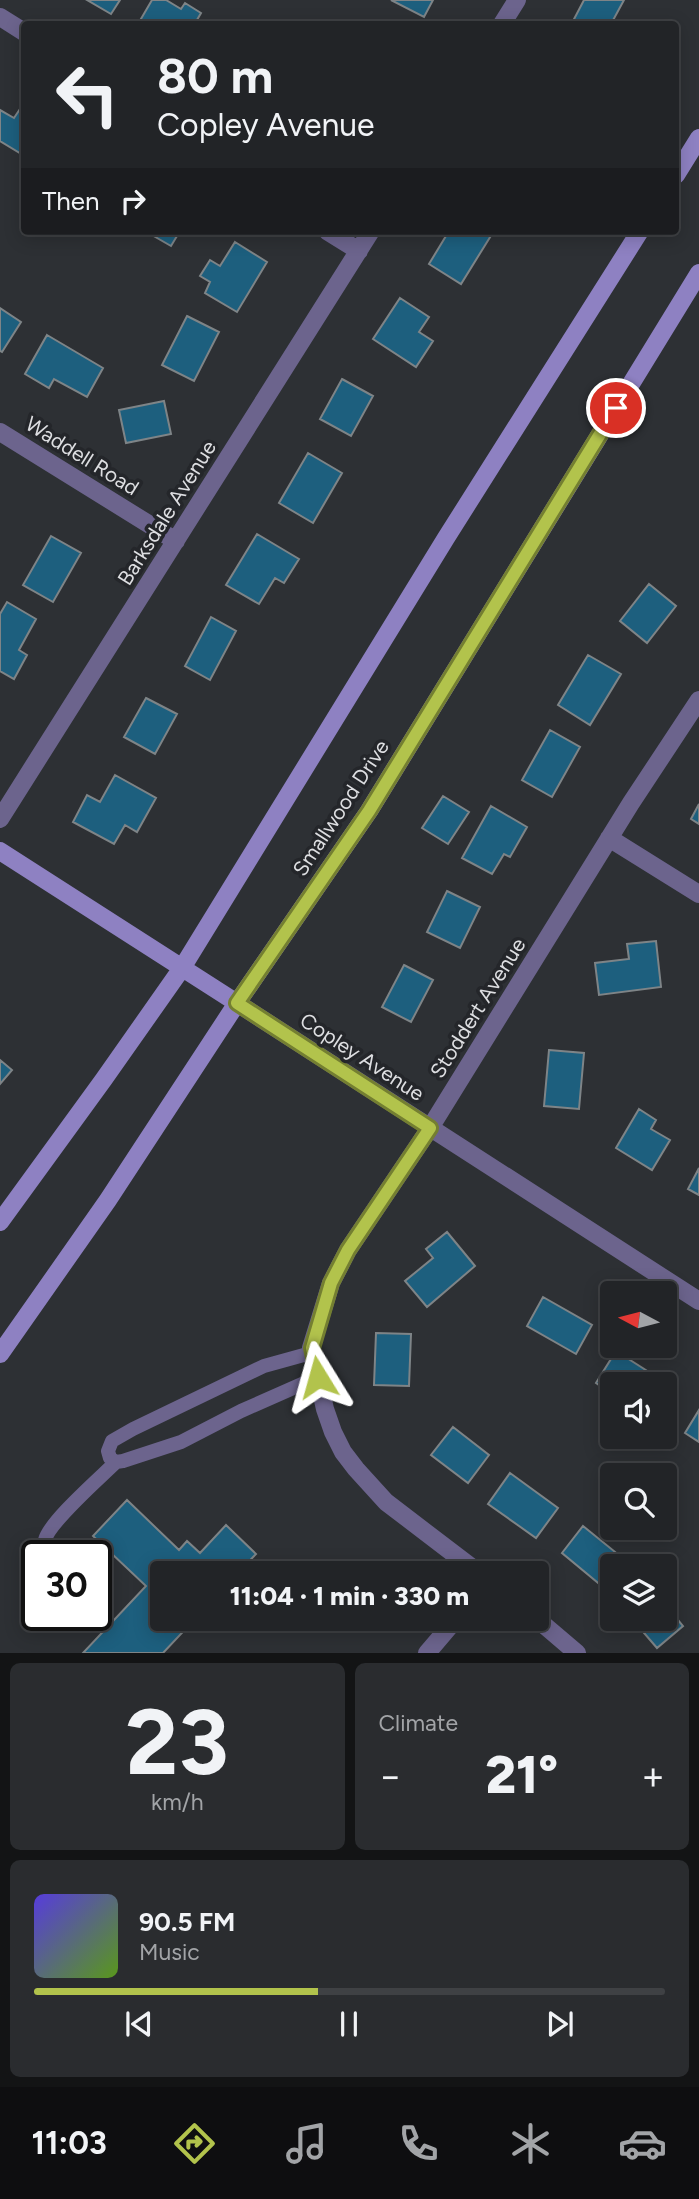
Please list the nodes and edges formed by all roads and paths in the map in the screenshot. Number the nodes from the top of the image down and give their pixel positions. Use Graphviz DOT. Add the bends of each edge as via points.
graph roads {
  1 [pos="517,0"];
  2 [pos="0,17"];
  3 [pos="504,21"];
  4 [pos="21,30"];
  5 [pos="699,138"];
  6 [pos="679,171"];
  7 [pos="333,235"];
  8 [pos="369,235"];
  9 [pos="637,235"];
  10 [pos="359,251"];
  11 [pos="699,273"];
  12 [pos="0,432"];
  13 [pos="176,541"];
  14 [pos="699,700"];
  15 [pos="0,819"];
  16 [pos="609,838"];
  17 [pos="0,851"];
  18 [pos="699,894"];
  19 [pos="182,968"];
  20 [pos="237,1003"];
  21 [pos="430,1128"];
  22 [pos="0,1222"];
  23 [pos="699,1301"];
  24 [pos="311,1353"];
  25 [pos="0,1354"];
  26 [pos="318,1377"];
  27 [pos="116,1462"];
  28 [pos="45,1540"];
  29 [pos="463,1561"];
  30 [pos="549,1629"];
  31 [pos="446,1631"];
  32 [pos="427,1653"];
  33 [pos="578,1653"];
  1 -- 3 [label="street"];
  2 -- 4 [label="street"];
  5 -- 6 [label="main road"];
  7 -- 10 [label="street"];
  8 -- 10 [label="street, Barksdale Avenue"];
  9 -- 19 [label="main road"];
  10 -- 13 [label="street, Barksdale Avenue"];
  11 -- 20 [label="main road, Smallwood Drive" via="369,811"];
  12 -- 13 [label="street, Waddell Road"];
  13 -- 15 [label="street, Barksdale Avenue"];
  14 -- 16 [label="street, Stoddert Avenue"];
  16 -- 18 [label="street"];
  16 -- 21 [label="street, Stoddert Avenue"];
  17 -- 19 [label="main road, Copley Avenue"];
  19 -- 20 [label="main road, Copley Avenue"];
  19 -- 22 [label="main road"];
  20 -- 21 [label="street, Copley Avenue"];
  20 -- 25 [label="main road, Smallwood Drive"];
  21 -- 23 [label="street, Copley Avenue"];
  21 -- 24 [label="street, Stoddert Avenue" via="348,1250 331,1283"];
  24 -- 26 [label="street"];
  24 -- 27 [label="lane" via="264,1366 112,1441 108,1451"];
  26 -- 27 [label="lane" via="181,1442"];
  26 -- 29 [label="street" via="333,1432 368,1484"];
  27 -- 28 [label="lane"];
  30 -- 33 [label="street"];
  31 -- 32 [label="street"];
}
